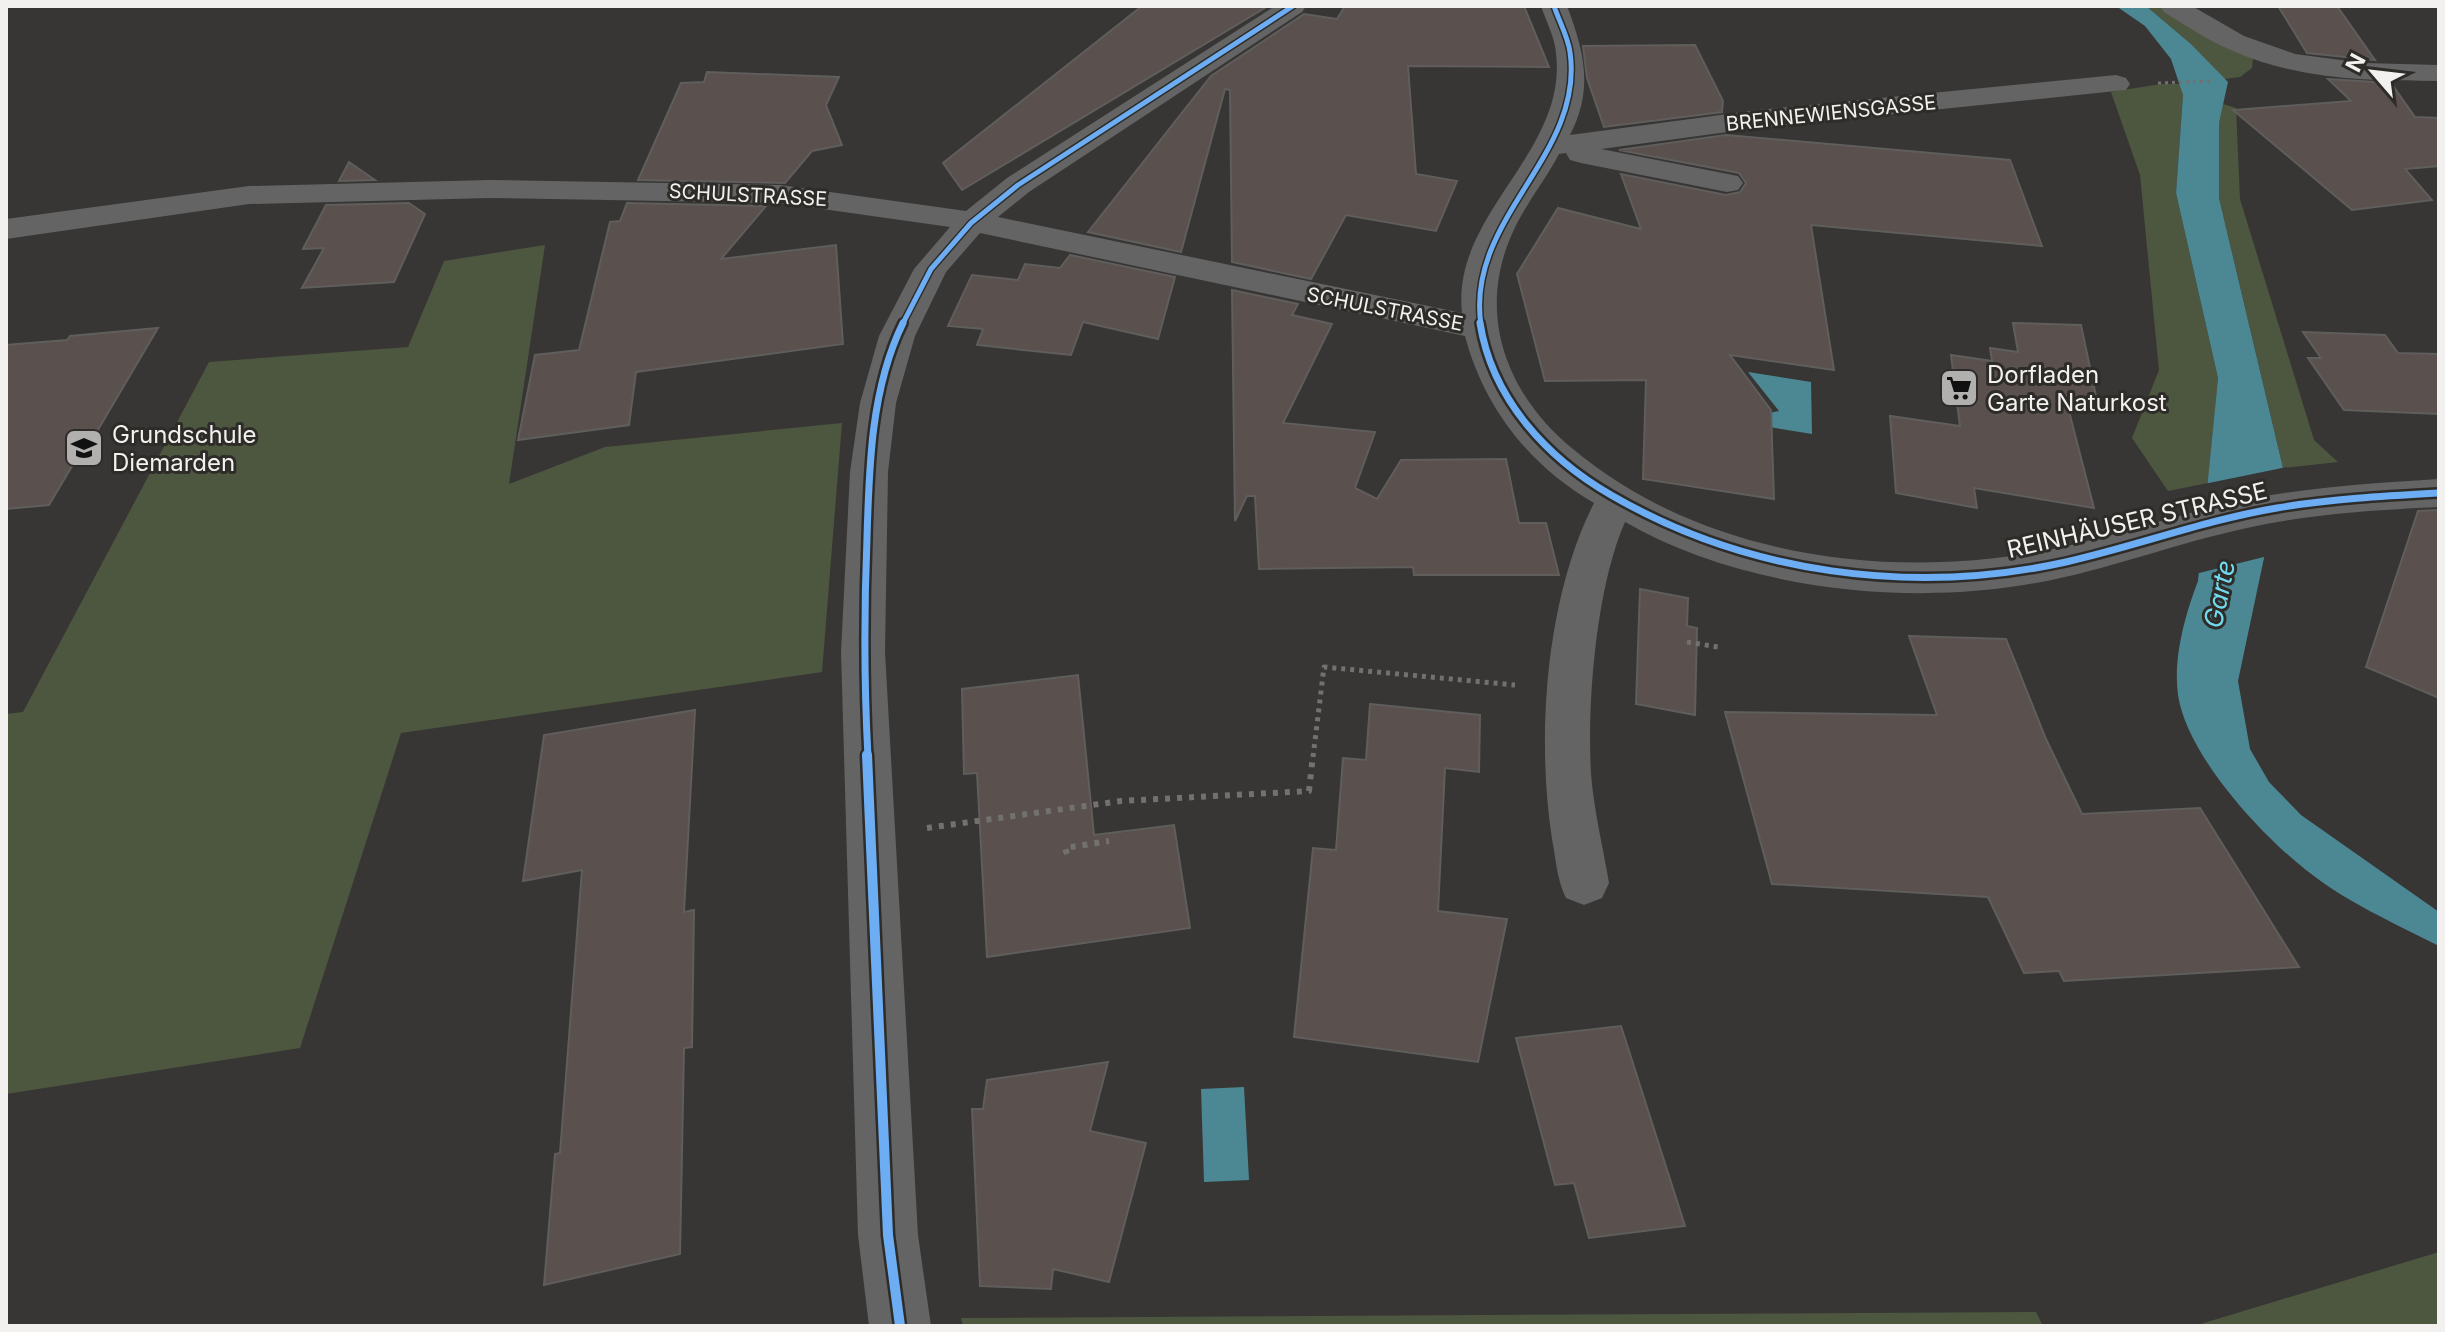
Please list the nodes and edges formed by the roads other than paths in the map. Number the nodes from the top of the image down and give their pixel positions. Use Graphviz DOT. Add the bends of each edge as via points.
graph roads {
  1 [pos="1293,6"];
  2 [pos="1554,6"];
  3 [pos="2173,6"];
  4 [pos="2439,73"];
  5 [pos="2116,84"];
  6 [pos="1547,147"];
  7 [pos="1727,183"];
  8 [pos="971,223"];
  9 [pos="6,229"];
  10 [pos="1480,328"];
  11 [pos="2439,493"];
  12 [pos="1616,500"];
  13 [pos="1584,883"];
  14 [pos="900,1326"];
  1 -- 8 [label="street" via="1018,185"];
  2 -- 6 [label="street, REINHÄUSER STRASSE" via="1571,43 1573,82"];
  3 -- 4 [label="street" via="2240,45 2294,64 2352,72"];
  5 -- 6 [label="street, BRENNEWIENSGASSE" via="1758,119"];
  6 -- 7 [label="street"];
  6 -- 10 [label="street, REINHÄUSER STRASSE" via="1483,268"];
  8 -- 9 [label="street, SCHULSTRASSE" via="917,210 780,194 490,189 249,195"];
  8 -- 10 [label="street, SCHULSTRASSE"];
  8 -- 14 [label="street" via="940,258 897,336 878,403 869,472 863,652 888,1235"];
  10 -- 12 [label="street, REINHÄUSER STRASSE" via="1497,379 1533,437"];
  11 -- 12 [label="street, REINHÄUSER STRASSE" via="2272,508 2037,568 1932,577 1804,568 1715,544"];
  12 -- 13 [label="street" via="1587,564 1571,690 1568,773"];
}
